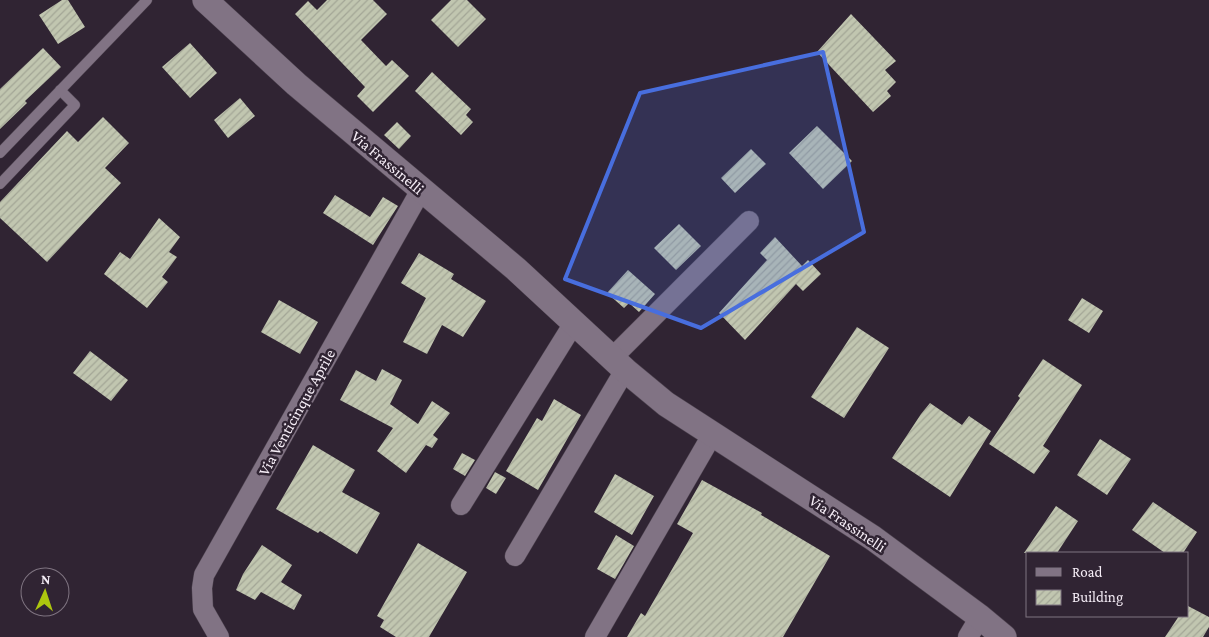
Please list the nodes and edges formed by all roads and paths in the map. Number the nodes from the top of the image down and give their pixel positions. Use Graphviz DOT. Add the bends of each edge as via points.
graph roads {
  1 [pos="147,0"];
  2 [pos="205,0"];
  3 [pos="60,90"];
  4 [pos="0,153"];
  5 [pos="0,184"];
  6 [pos="421,190"];
  7 [pos="749,221"];
  8 [pos="574,322"];
  9 [pos="618,364"];
  10 [pos="712,435"];
  11 [pos="462,505"];
  12 [pos="515,556"];
  13 [pos="974,627"];
  14 [pos="219,637"];
  15 [pos="595,637"];
  16 [pos="1004,637"];
  1 -- 3 [label="lane"];
  2 -- 6 [label="street, Via Frassinelli" via="296,84"];
  3 -- 4 [label="lane"];
  3 -- 5 [label="lane" via="75,105"];
  6 -- 8 [label="street, Via Frassinelli"];
  6 -- 14 [label="street, Via Venticinque Aprile" via="204,575 203,609"];
  7 -- 9 [label="street"];
  8 -- 9 [label="street, Via Frassinelli"];
  8 -- 11 [label="street"];
  9 -- 10 [label="street, Via Frassinelli" via="666,404"];
  9 -- 12 [label="street"];
  10 -- 13 [label="street, Via Frassinelli" via="873,538"];
  10 -- 15 [label="street"];
  13 -- 16 [label="street, Via Frassinelli"];
}
